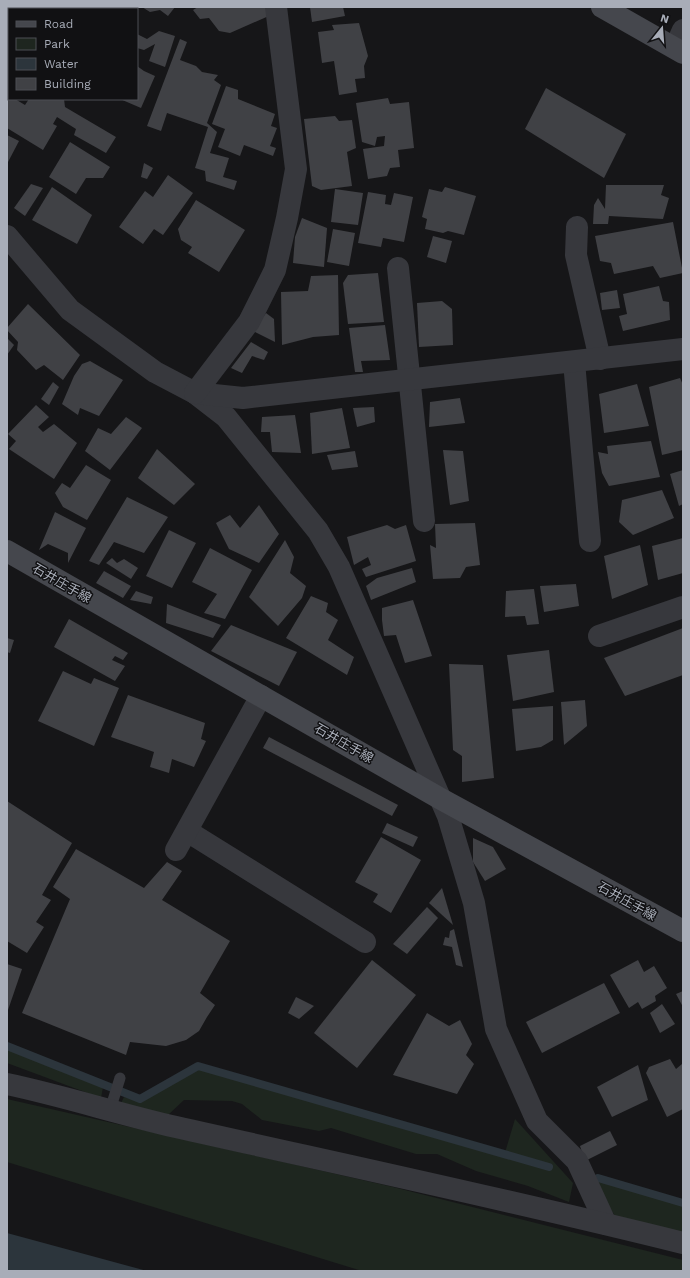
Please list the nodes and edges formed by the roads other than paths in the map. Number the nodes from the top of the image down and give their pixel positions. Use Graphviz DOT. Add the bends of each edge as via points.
graph roads {
  1 [pos="276,7"];
  2 [pos="602,7"];
  3 [pos="680,44"];
  4 [pos="577,227"];
  5 [pos="7,236"];
  6 [pos="398,268"];
  7 [pos="683,349"];
  8 [pos="600,359"];
  9 [pos="574,362"];
  10 [pos="409,380"];
  11 [pos="195,393"];
  12 [pos="424,521"];
  13 [pos="590,541"];
  14 [pos="7,552"];
  15 [pos="683,607"];
  16 [pos="600,636"];
  17 [pos="261,696"];
  18 [pos="441,799"];
  19 [pos="187,831"];
  20 [pos="176,850"];
  21 [pos="683,931"];
  22 [pos="365,942"];
  23 [pos="120,1078"];
  24 [pos="7,1084"];
  25 [pos="111,1105"];
  26 [pos="606,1224"];
  27 [pos="683,1243"];
  1 -- 11 [label="street" via="296,169 287,218 275,270 249,322"];
  2 -- 3 [label="street"];
  4 -- 8 [label="street" via="576,255"];
  5 -- 11 [label="street" via="70,310 155,372"];
  6 -- 10 [label="street"];
  7 -- 8 [label="street"];
  8 -- 9 [label="street"];
  9 -- 10 [label="street"];
  9 -- 13 [label="street"];
  10 -- 11 [label="street" via="243,398"];
  10 -- 12 [label="street"];
  11 -- 18 [label="street" via="226,417 318,531 339,567"];
  14 -- 17 [label="street, 石井庄手線"];
  15 -- 16 [label="street"];
  17 -- 18 [label="street, 石井庄手線"];
  17 -- 19 [label="street"];
  18 -- 21 [label="street, 石井庄手線"];
  18 -- 26 [label="street" via="474,903 496,1029 537,1121 577,1161"];
  19 -- 20 [label="street"];
  19 -- 22 [label="street"];
  23 -- 25 [label="lane"];
  24 -- 25 [label="street"];
  25 -- 26 [label="street" via="181,1128"];
  26 -- 27 [label="street"];
}
